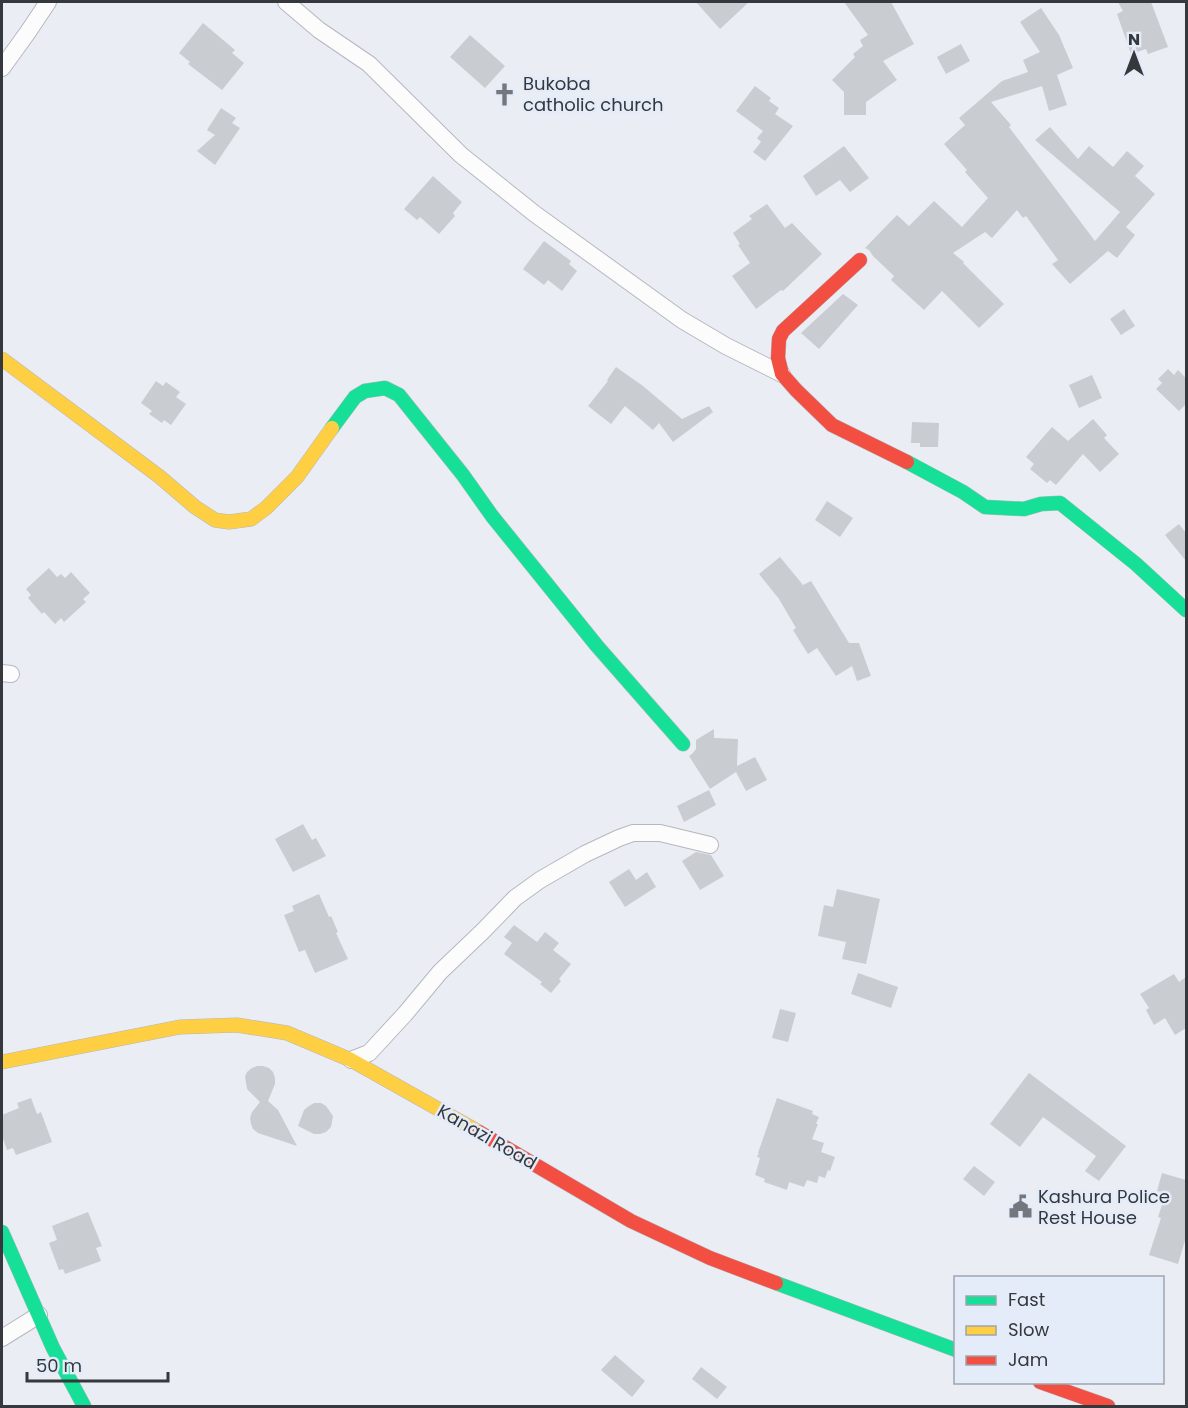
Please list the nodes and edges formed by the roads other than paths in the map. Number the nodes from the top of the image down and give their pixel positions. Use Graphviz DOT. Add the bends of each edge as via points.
graph roads {
  1 [pos="48,2"];
  2 [pos="286,2"];
  3 [pos="2,68"];
  4 [pos="860,260"];
  5 [pos="2,359"];
  6 [pos="782,374"];
  7 [pos="1186,610"];
  8 [pos="683,744"];
  9 [pos="710,845"];
  10 [pos="351,1060"];
  11 [pos="2,1062"];
  12 [pos="2,1232"];
  13 [pos="39,1315"];
  14 [pos="2,1338"];
  15 [pos="954,1349"];
  16 [pos="1043,1384"];
  17 [pos="84,1407"];
  18 [pos="1108,1407"];
  1 -- 3 [label="street"];
  2 -- 6 [label="street" via="369,64 461,155 535,214 682,320"];
  4 -- 6 [label="street" via="783,331 778,346"];
  5 -- 8 [label="street" via="195,507 215,520 229,522 251,519 266,508 297,477 355,397 385,388 399,395 597,646"];
  6 -- 7 [label="street" via="832,425 920,468 985,507 1024,509 1060,503"];
  9 -- 10 [label="street" via="660,833 633,833 540,880 514,898 440,972 369,1053"];
  10 -- 11 [label="street, Kanazi Road" via="287,1033 237,1025 180,1027"];
  10 -- 15 [label="street, Kanazi Road" via="631,1221 710,1258"];
  12 -- 13 [label="street"];
  13 -- 14 [label="street"];
  13 -- 17 [label="street"];
  16 -- 18 [label="street"];
}
